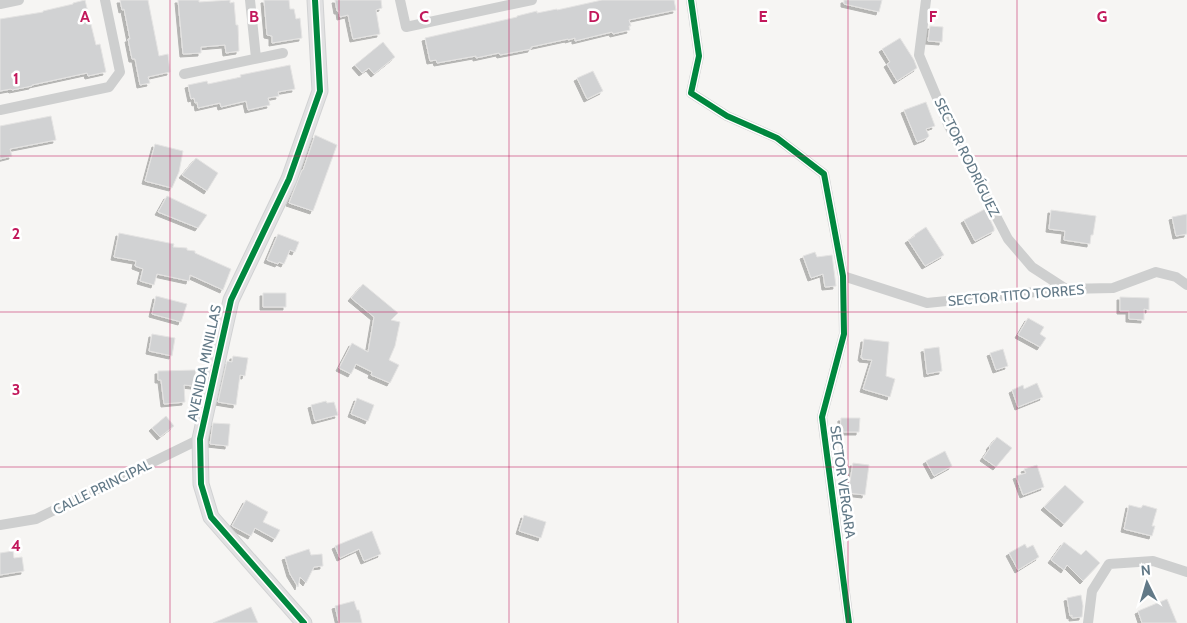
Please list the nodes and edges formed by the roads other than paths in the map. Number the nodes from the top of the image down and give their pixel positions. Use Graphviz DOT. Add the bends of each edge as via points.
graph roads {
  1 [pos="19,0"];
  2 [pos="105,0"];
  3 [pos="250,0"];
  4 [pos="316,0"];
  5 [pos="400,0"];
  6 [pos="532,0"];
  7 [pos="691,0"];
  8 [pos="926,0"];
  9 [pos="5,2"];
  10 [pos="283,53"];
  11 [pos="256,58"];
  12 [pos="184,74"];
  13 [pos="0,110"];
  14 [pos="843,276"];
  15 [pos="1187,284"];
  16 [pos="1066,289"];
  17 [pos="200,439"];
  18 [pos="0,525"];
  19 [pos="1187,572"];
  20 [pos="301,622"];
  21 [pos="849,623"];
  22 [pos="1088,623"];
  1 -- 9 [label="street"];
  2 -- 13 [label="street" via="120,72 109,87"];
  3 -- 11 [label="street"];
  4 -- 17 [label="street, AVENIDA MINILLAS" via="320,91 288,179 231,300"];
  5 -- 6 [label="street" via="406,27"];
  7 -- 14 [label="street, SECTOR VERGARA" via="699,56 691,92 727,116 777,138 824,174"];
  8 -- 16 [label="street, SECTOR RODRÍGUEZ" via="919,55 948,124 1008,239 1032,267"];
  10 -- 11 [label="street"];
  11 -- 12 [label="street"];
  14 -- 16 [label="street, SECTOR TITO TORRES" via="927,303"];
  14 -- 21 [label="street, SECTOR VERGARA" via="844,334 822,417"];
  15 -- 16 [label="street, SECTOR TITO TORRES" via="1156,272 1113,288"];
  17 -- 18 [label="street, CALLE PRINCIPAL" via="36,519"];
  17 -- 20 [label="street, AVENIDA MINILLAS" via="201,484 211,517"];
  19 -- 22 [label="street" via="1153,561 1109,564 1092,591"];
}
